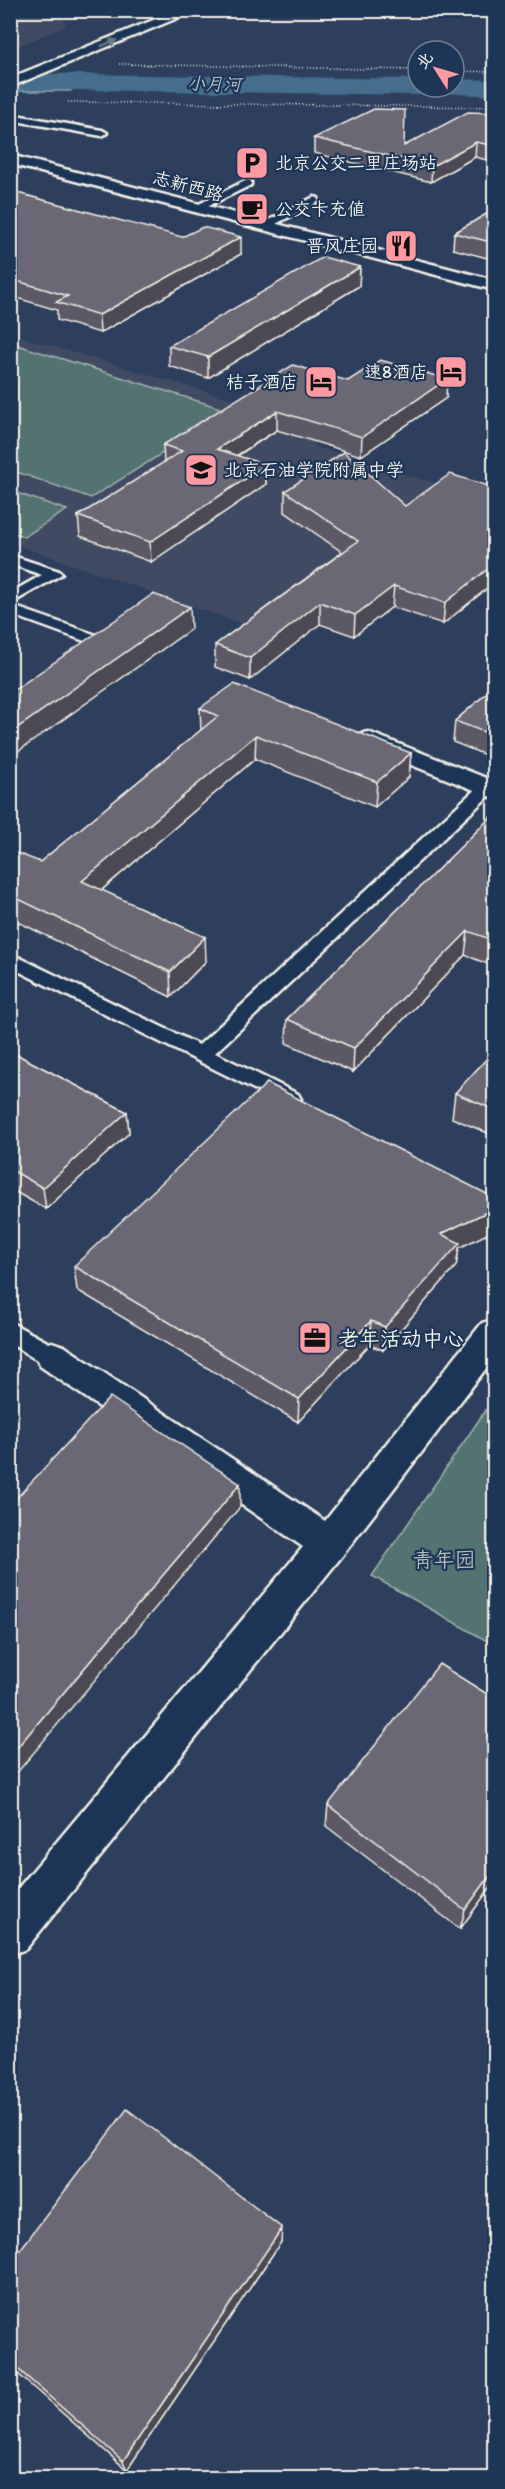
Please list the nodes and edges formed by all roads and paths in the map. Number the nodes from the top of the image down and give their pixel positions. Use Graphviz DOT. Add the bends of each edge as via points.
graph roads {
  1 [pos="153,10"];
  2 [pos="191,10"];
  3 [pos="112,64"];
  4 [pos="12,67"];
  5 [pos="406,70"];
  6 [pos="466,71"];
  7 [pos="495,72"];
  8 [pos="10,83"];
  9 [pos="58,102"];
  10 [pos="495,107"];
  11 [pos="10,117"];
  12 [pos="102,133"];
  13 [pos="10,159"];
  14 [pos="247,183"];
  15 [pos="314,200"];
  16 [pos="196,208"];
  17 [pos="264,226"];
  18 [pos="495,285"];
  19 [pos="10,559"];
  20 [pos="10,600"];
  21 [pos="10,609"];
  22 [pos="75,661"];
  23 [pos="345,730"];
  24 [pos="491,789"];
  25 [pos="10,959"];
  26 [pos="201,1054"];
  27 [pos="306,1106"];
  28 [pos="10,1331"];
  29 [pos="495,1333"];
  30 [pos="52,1356"];
  31 [pos="329,1545"];
  32 [pos="10,1933"];
  1 -- 4 [label="street"];
  8 -- 2 [label="street, one-way"];
  3 -- 5 [label="path"];
  6 -- 7 [label="path"];
  9 -- 10 [label="path"];
  11 -- 12 [label="lane"];
  13 -- 16 [label="street, 志新西路"];
  14 -- 16 [label="lane"];
  15 -- 17 [label="lane"];
  16 -- 17 [label="street, 志新西路"];
  17 -- 18 [label="street, 志新西路"];
  19 -- 20 [label="lane" via="54,574"];
  21 -- 22 [label="lane" via="102,642"];
  23 -- 24 [label="street"];
  24 -- 26 [label="lane"];
  25 -- 26 [label="lane"];
  26 -- 27 [label="lane"];
  28 -- 30 [label="lane"];
  29 -- 31 [label="street"];
  30 -- 31 [label="street"];
  31 -- 32 [label="street"];
}
